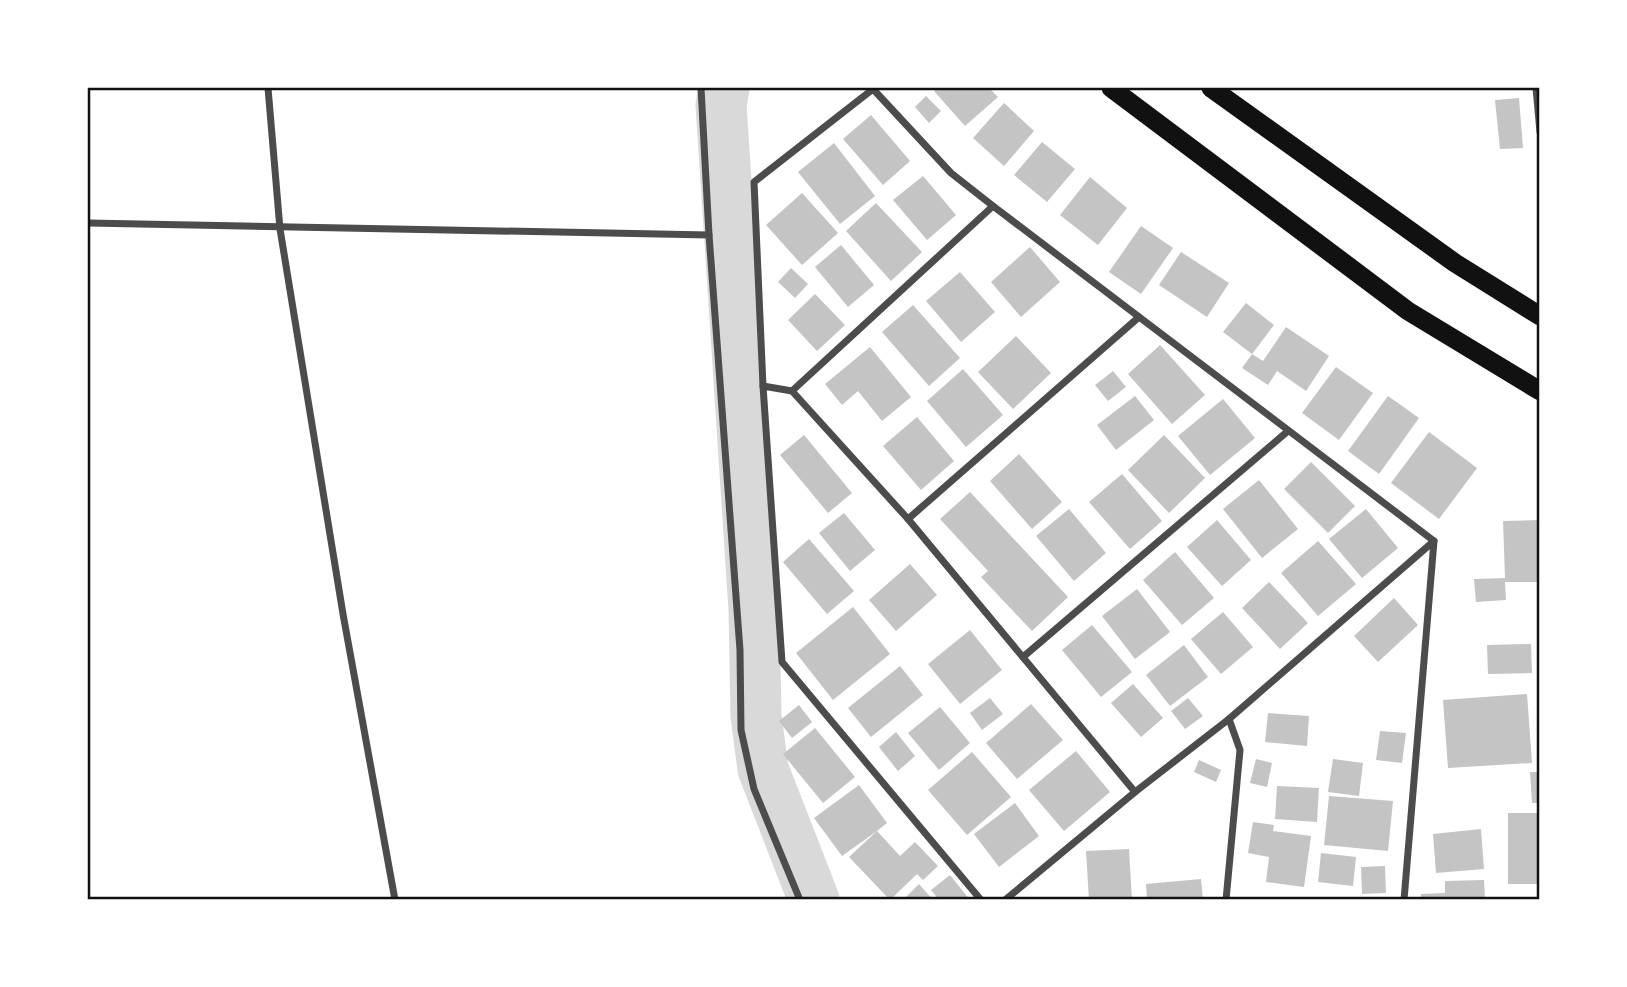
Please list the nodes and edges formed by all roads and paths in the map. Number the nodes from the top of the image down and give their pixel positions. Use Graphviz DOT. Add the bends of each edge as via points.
graph roads {
  1 [pos="268,88"];
  2 [pos="701,88"];
  3 [pos="1111,88"];
  4 [pos="1211,88"];
  5 [pos="1536,88"];
  6 [pos="1539,132"];
  7 [pos="993,206"];
  8 [pos="88,223"];
  9 [pos="280,229"];
  10 [pos="709,235"];
  11 [pos="1539,316"];
  12 [pos="1139,317"];
  13 [pos="763,386"];
  14 [pos="792,391"];
  15 [pos="1539,391"];
  16 [pos="1289,431"];
  17 [pos="908,519"];
  18 [pos="1434,541"];
  19 [pos="1023,657"];
  20 [pos="1229,719"];
  21 [pos="1135,792"];
  22 [pos="395,900"];
  23 [pos="800,900"];
  24 [pos="981,900"];
  25 [pos="1005,900"];
  26 [pos="1226,900"];
  27 [pos="1405,900"];
  1 -- 9 [label="street"];
  2 -- 10 [label="street"];
  3 -- 15 [label="highway" via="1408,311"];
  4 -- 11 [label="highway" via="1455,263"];
  5 -- 6 [label="street"];
  7 -- 12 [label="street"];
  7 -- 13 [label="street" via="951,173 873,89 754,182"];
  7 -- 14 [label="street"];
  8 -- 9 [label="street"];
  9 -- 10 [label="street"];
  9 -- 22 [label="street"];
  10 -- 23 [label="street" via="740,650 741,730 754,789"];
  12 -- 16 [label="street"];
  12 -- 17 [label="street"];
  13 -- 14 [label="street"];
  13 -- 24 [label="street" via="782,662"];
  14 -- 17 [label="street"];
  16 -- 18 [label="street"];
  16 -- 19 [label="street"];
  17 -- 19 [label="street"];
  18 -- 20 [label="street"];
  18 -- 27 [label="street"];
  19 -- 21 [label="street"];
  20 -- 21 [label="street"];
  20 -- 26 [label="street" via="1240,750"];
  21 -- 25 [label="street"];
}
